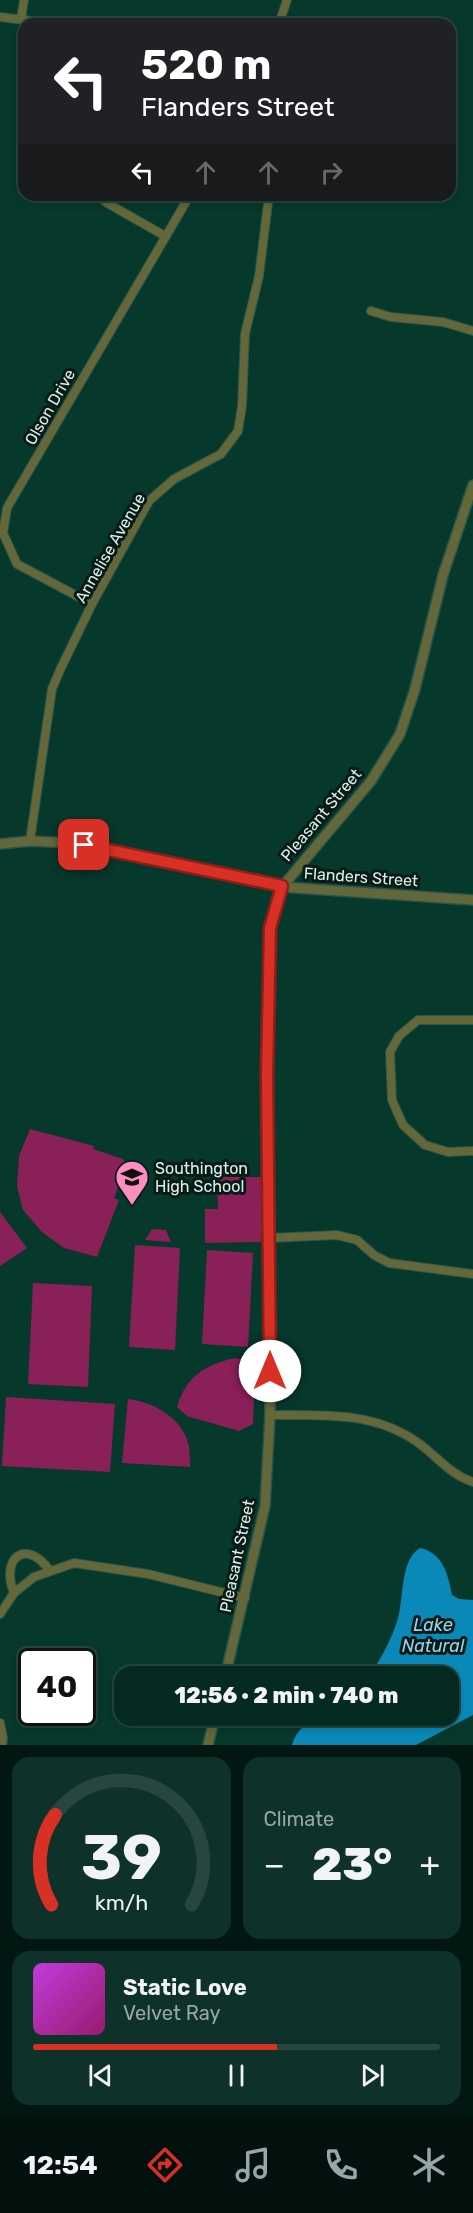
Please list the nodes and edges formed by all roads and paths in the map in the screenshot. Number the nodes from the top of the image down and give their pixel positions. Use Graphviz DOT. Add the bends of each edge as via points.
graph roads {
  1 [pos="24,0"];
  2 [pos="287,0"];
  3 [pos="0,17"];
  4 [pos="21,18"];
  5 [pos="281,18"];
  6 [pos="18,20"];
  7 [pos="104,201"];
  8 [pos="186,201"];
  9 [pos="268,201"];
  10 [pos="165,236"];
  11 [pos="371,311"];
  12 [pos="473,331"];
  13 [pos="473,485"];
  14 [pos="92,604"];
  15 [pos="30,842"];
  16 [pos="0,844"];
  17 [pos="282,886"];
  18 [pos="473,900"];
  19 [pos="473,1020"];
  20 [pos="473,1151"];
  21 [pos="270,1238"];
  22 [pos="473,1274"];
  23 [pos="270,1415"];
  24 [pos="473,1482"];
  25 [pos="50,1571"];
  26 [pos="14,1593"];
  27 [pos="245,1598"];
  28 [pos="0,1614"];
  29 [pos="228,1666"];
  30 [pos="0,1723"];
  31 [pos="213,1726"];
  32 [pos="2,1745"];
  33 [pos="208,1745"];
  1 -- 4 [label="street"];
  2 -- 5 [label="street"];
  3 -- 6 [label="street"];
  7 -- 10 [label="street"];
  8 -- 10 [label="street, Olson Drive"];
  9 -- 14 [label="street, Annelise Avenue" via="259,276 245,334 238,431 221,454 174,479 149,501"];
  10 -- 14 [label="street, Olson Drive" via="8,508 3,533 17,564"];
  11 -- 12 [label="street" via="443,322"];
  13 -- 17 [label="street, Pleasant Street" via="443,575 400,734 371,780"];
  14 -- 15 [label="street, Annelise Avenue" via="52,689"];
  15 -- 16 [label="street, Flanders Street"];
  15 -- 17 [label="street, Flanders Street" via="73,843"];
  17 -- 18 [label="street, Flanders Street"];
  17 -- 21 [label="street, Pleasant Street" via="270,928"];
  19 -- 20 [label="street" via="418,1020 399,1036 390,1052 392,1100 403,1125 425,1145 448,1152"];
  21 -- 22 [label="street" via="337,1235 357,1240 374,1256 389,1263"];
  21 -- 23 [label="street, Pleasant Street"];
  23 -- 24 [label="street" via="352,1416 388,1427 418,1442 450,1470"];
  23 -- 27 [label="street, Pleasant Street" via="265,1506"];
  25 -- 26 [label="street" via="34,1577"];
  25 -- 26 [label="street" via="30,1554 17,1553 5,1564 4,1578"];
  25 -- 27 [label="street" via="84,1564 148,1574"];
  26 -- 28 [label="street"];
  27 -- 29 [label="street, Pleasant Street"];
  30 -- 32 [label="street"];
  31 -- 33 [label="street"];
}
